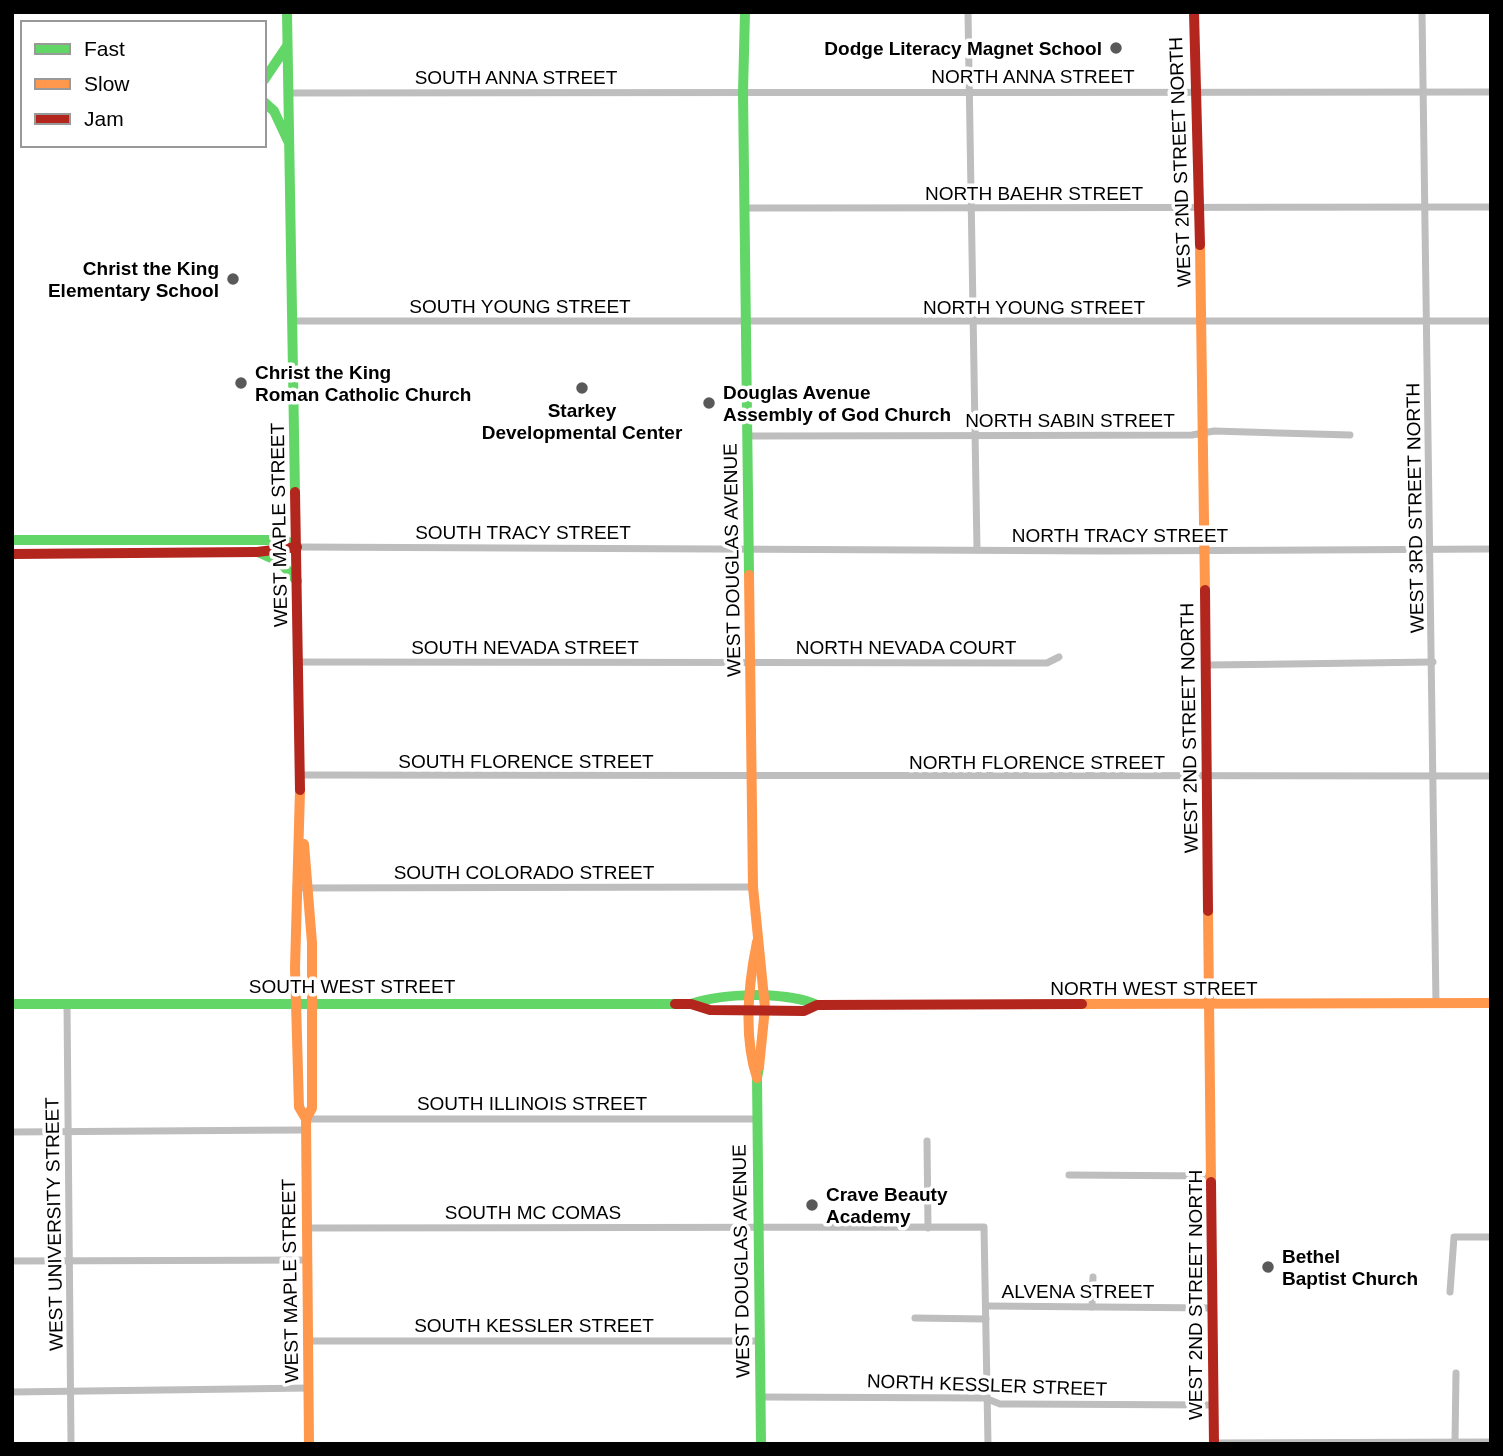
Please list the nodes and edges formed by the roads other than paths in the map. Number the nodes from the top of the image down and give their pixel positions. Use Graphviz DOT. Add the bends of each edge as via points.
graph roads {
  1 [pos="287,12"];
  2 [pos="745,12"];
  3 [pos="968,12"];
  4 [pos="1194,12"];
  5 [pos="1422,12"];
  6 [pos="288,44"];
  7 [pos="266,77"];
  8 [pos="743,92"];
  9 [pos="969,92"];
  10 [pos="1196,92"];
  11 [pos="1424,92"];
  12 [pos="1491,92"];
  13 [pos="289,93"];
  14 [pos="266,104"];
  15 [pos="290,145"];
  16 [pos="1491,207"];
  17 [pos="745,208"];
  18 [pos="971,208"];
  19 [pos="1426,208"];
  20 [pos="1200,209"];
  21 [pos="293,321"];
  22 [pos="1428,321"];
  23 [pos="1491,321"];
  24 [pos="1202,322"];
  25 [pos="746,323"];
  26 [pos="973,323"];
  27 [pos="1202,433"];
  28 [pos="1350,435"];
  29 [pos="748,436"];
  30 [pos="975,436"];
  31 [pos="12,540"];
  32 [pos="297,547"];
  33 [pos="749,550"];
  34 [pos="977,550"];
  35 [pos="1204,550"];
  36 [pos="1432,550"];
  37 [pos="1491,550"];
  38 [pos="257,552"];
  39 [pos="12,554"];
  40 [pos="297,581"];
  41 [pos="1059,657"];
  42 [pos="299,662"];
  43 [pos="751,662"];
  44 [pos="1433,662"];
  45 [pos="1206,665"];
  46 [pos="300,775"];
  47 [pos="1491,776"];
  48 [pos="752,777"];
  49 [pos="1434,777"];
  50 [pos="1207,778"];
  51 [pos="301,828"];
  52 [pos="753,887"];
  53 [pos="296,888"];
  54 [pos="309,888"];
  55 [pos="310,944"];
  56 [pos="295,945"];
  57 [pos="756,998"];
  58 [pos="294,1002"];
  59 [pos="311,1002"];
  60 [pos="1491,1003"];
  61 [pos="12,1004"];
  62 [pos="67,1004"];
  63 [pos="691,1004"];
  64 [pos="1436,1004"];
  65 [pos="817,1005"];
  66 [pos="1210,1005"];
  67 [pos="756,1011"];
  68 [pos="757,1119"];
  69 [pos="306,1124"];
  70 [pos="12,1132"];
  71 [pos="69,1132"];
  72 [pos="927,1141"];
  73 [pos="1069,1175"];
  74 [pos="1212,1175"];
  75 [pos="307,1228"];
  76 [pos="758,1228"];
  77 [pos="928,1228"];
  78 [pos="1491,1237"];
  79 [pos="307,1260"];
  80 [pos="12,1261"];
  81 [pos="71,1261"];
  82 [pos="1093,1277"];
  83 [pos="1450,1292"];
  84 [pos="986,1306"];
  85 [pos="1092,1307"];
  86 [pos="1212,1308"];
  87 [pos="915,1318"];
  88 [pos="986,1319"];
  89 [pos="308,1340"];
  90 [pos="760,1341"];
  91 [pos="1456,1373"];
  92 [pos="309,1388"];
  93 [pos="71,1391"];
  94 [pos="12,1392"];
  95 [pos="760,1397"];
  96 [pos="987,1400"];
  97 [pos="1213,1405"];
  98 [pos="1455,1442"];
  99 [pos="1491,1442"];
  100 [pos="1214,1443"];
  101 [pos="71,1444"];
  102 [pos="309,1444"];
  103 [pos="761,1444"];
  104 [pos="988,1444"];
  1 -- 6 [label="street, WEST MAPLE STREET"];
  2 -- 8 [label="street, WEST DOUGLAS AVENUE"];
  3 -- 9 [label="street"];
  4 -- 10 [label="street, WEST 2ND STREET NORTH"];
  5 -- 11 [label="street, WEST 3RD STREET NORTH"];
  6 -- 7 [label="street"];
  6 -- 13 [label="street, WEST MAPLE STREET"];
  8 -- 9 [label="street, NORTH ANNA STREET"];
  8 -- 13 [label="street, SOUTH ANNA STREET"];
  8 -- 17 [label="street, WEST DOUGLAS AVENUE"];
  9 -- 10 [label="street, NORTH ANNA STREET"];
  9 -- 18 [label="street"];
  10 -- 11 [label="street, NORTH ANNA STREET"];
  10 -- 20 [label="street, WEST 2ND STREET NORTH"];
  11 -- 12 [label="street, NORTH ANNA STREET"];
  11 -- 19 [label="street, WEST 3RD STREET NORTH"];
  13 -- 15 [label="street, WEST MAPLE STREET"];
  14 -- 15 [label="street"];
  15 -- 21 [label="street, WEST MAPLE STREET"];
  16 -- 19 [label="street, NORTH BAEHR STREET"];
  17 -- 18 [label="street, NORTH BAEHR STREET"];
  17 -- 25 [label="street, WEST DOUGLAS AVENUE"];
  18 -- 20 [label="street, NORTH BAEHR STREET"];
  18 -- 26 [label="street"];
  19 -- 20 [label="street, NORTH BAEHR STREET"];
  19 -- 22 [label="street, WEST 3RD STREET NORTH"];
  20 -- 24 [label="street, WEST 2ND STREET NORTH"];
  21 -- 25 [label="street, SOUTH YOUNG STREET"];
  21 -- 32 [label="street, WEST MAPLE STREET"];
  22 -- 23 [label="street, NORTH YOUNG STREET"];
  22 -- 24 [label="street, NORTH YOUNG STREET"];
  22 -- 36 [label="street, WEST 3RD STREET NORTH"];
  24 -- 26 [label="street, NORTH YOUNG STREET"];
  24 -- 27 [label="street, WEST 2ND STREET NORTH"];
  25 -- 26 [label="street, NORTH YOUNG STREET"];
  25 -- 29 [label="street, WEST DOUGLAS AVENUE"];
  26 -- 30 [label="street"];
  27 -- 28 [label="street, NORTH SABIN STREET"];
  27 -- 30 [label="street, NORTH SABIN STREET"];
  27 -- 35 [label="street, WEST 2ND STREET NORTH"];
  29 -- 30 [label="street, NORTH SABIN STREET"];
  29 -- 33 [label="street, WEST DOUGLAS AVENUE"];
  30 -- 34 [label="street"];
  31 -- 32 [label="street, SOUTH TRACY STREET" via="285,540"];
  32 -- 33 [label="street, SOUTH TRACY STREET"];
  32 -- 38 [label="street, SOUTH TRACY STREET"];
  32 -- 40 [label="street, WEST MAPLE STREET"];
  33 -- 34 [label="street, NORTH TRACY STREET"];
  33 -- 43 [label="street, WEST DOUGLAS AVENUE"];
  34 -- 35 [label="street, NORTH TRACY STREET"];
  35 -- 36 [label="street, NORTH TRACY STREET"];
  35 -- 45 [label="street, WEST 2ND STREET NORTH"];
  36 -- 37 [label="street, NORTH TRACY STREET"];
  36 -- 44 [label="street, WEST 3RD STREET NORTH"];
  38 -- 39 [label="street, SOUTH TRACY STREET"];
  38 -- 40 [label="street" via="276,559"];
  40 -- 42 [label="street, WEST MAPLE STREET"];
  41 -- 43 [label="street, NORTH NEVADA COURT" via="1047,663"];
  42 -- 43 [label="street, SOUTH NEVADA STREET"];
  42 -- 46 [label="street, WEST MAPLE STREET"];
  43 -- 48 [label="street, WEST DOUGLAS AVENUE"];
  44 -- 45 [label="street"];
  44 -- 49 [label="street, WEST 3RD STREET NORTH"];
  45 -- 50 [label="street, WEST 2ND STREET NORTH"];
  46 -- 48 [label="street, SOUTH FLORENCE STREET"];
  46 -- 51 [label="street, WEST MAPLE STREET"];
  47 -- 49 [label="street, NORTH FLORENCE STREET"];
  48 -- 50 [label="street, NORTH FLORENCE STREET"];
  48 -- 52 [label="street, WEST DOUGLAS AVENUE"];
  49 -- 50 [label="street, NORTH FLORENCE STREET"];
  49 -- 64 [label="street, WEST 3RD STREET NORTH"];
  50 -- 66 [label="street, WEST 2ND STREET NORTH"];
  51 -- 53 [label="street, WEST MAPLE STREET"];
  51 -- 54 [label="street, WEST MAPLE STREET"];
  52 -- 54 [label="street, SOUTH COLORADO STREET"];
  52 -- 57 [label="street, WEST DOUGLAS AVENUE"];
  53 -- 54 [label="street, SOUTH COLORADO STREET"];
  53 -- 56 [label="street, WEST MAPLE STREET"];
  54 -- 55 [label="street, WEST MAPLE STREET"];
  55 -- 56 [label="street"];
  55 -- 59 [label="street, WEST MAPLE STREET"];
  56 -- 58 [label="street, WEST MAPLE STREET"];
  57 -- 63 [label="street, SOUTH WEST STREET" via="713,996"];
  57 -- 65 [label="street, NORTH WEST STREET" via="802,998"];
  57 -- 67 [label="street, WEST DOUGLAS AVENUE"];
  58 -- 59 [label="street, SOUTH WEST STREET"];
  58 -- 62 [label="street, SOUTH WEST STREET"];
  58 -- 69 [label="street, WEST MAPLE STREET" via="299,1107"];
  59 -- 63 [label="street, SOUTH WEST STREET"];
  59 -- 69 [label="street, WEST MAPLE STREET" via="312,1108"];
  60 -- 64 [label="street, NORTH WEST STREET"];
  61 -- 62 [label="street, SOUTH WEST STREET"];
  62 -- 71 [label="street, WEST UNIVERSITY STREET"];
  63 -- 67 [label="street, SOUTH WEST STREET" via="710,1010"];
  64 -- 66 [label="street, NORTH WEST STREET"];
  65 -- 66 [label="street, NORTH WEST STREET"];
  65 -- 67 [label="street, NORTH WEST STREET" via="804,1011"];
  66 -- 74 [label="street, WEST 2ND STREET NORTH"];
  67 -- 68 [label="street, WEST DOUGLAS AVENUE" via="762,1056"];
  68 -- 69 [label="street, SOUTH ILLINOIS STREET"];
  68 -- 76 [label="street, WEST DOUGLAS AVENUE"];
  69 -- 71 [label="street, SOUTH ILLINOIS STREET"];
  69 -- 75 [label="street, WEST MAPLE STREET"];
  70 -- 71 [label="street, SOUTH ILLINOIS STREET"];
  71 -- 81 [label="street, WEST UNIVERSITY STREET"];
  72 -- 77 [label="street"];
  73 -- 74 [label="street"];
  74 -- 86 [label="street, WEST 2ND STREET NORTH"];
  75 -- 76 [label="street, SOUTH MC COMAS"];
  75 -- 79 [label="street, WEST MAPLE STREET"];
  76 -- 77 [label="street, SOUTH MC COMAS"];
  76 -- 90 [label="street, WEST DOUGLAS AVENUE"];
  77 -- 84 [label="street, SOUTH MC COMAS" via="984,1227"];
  78 -- 83 [label="street" via="1454,1237"];
  79 -- 81 [label="street"];
  79 -- 89 [label="street, WEST MAPLE STREET"];
  80 -- 81 [label="street"];
  81 -- 93 [label="street, WEST UNIVERSITY STREET"];
  82 -- 85 [label="street"];
  84 -- 85 [label="street, ALVENA STREET"];
  84 -- 88 [label="street"];
  85 -- 86 [label="street, ALVENA STREET"];
  86 -- 97 [label="street, WEST 2ND STREET NORTH"];
  87 -- 88 [label="street"];
  88 -- 96 [label="street"];
  89 -- 90 [label="street, SOUTH KESSLER STREET"];
  89 -- 92 [label="street, WEST MAPLE STREET"];
  90 -- 95 [label="street, WEST DOUGLAS AVENUE"];
  91 -- 98 [label="street"];
  92 -- 93 [label="street"];
  92 -- 102 [label="street, WEST MAPLE STREET"];
  93 -- 94 [label="street"];
  93 -- 101 [label="street, WEST UNIVERSITY STREET"];
  95 -- 96 [label="street, NORTH KESSLER STREET"];
  95 -- 103 [label="street, WEST DOUGLAS AVENUE"];
  96 -- 97 [label="street, NORTH KESSLER STREET" via="1000,1404"];
  96 -- 104 [label="street"];
  97 -- 100 [label="street, WEST 2ND STREET NORTH"];
  98 -- 99 [label="street"];
  98 -- 100 [label="street"];
}
